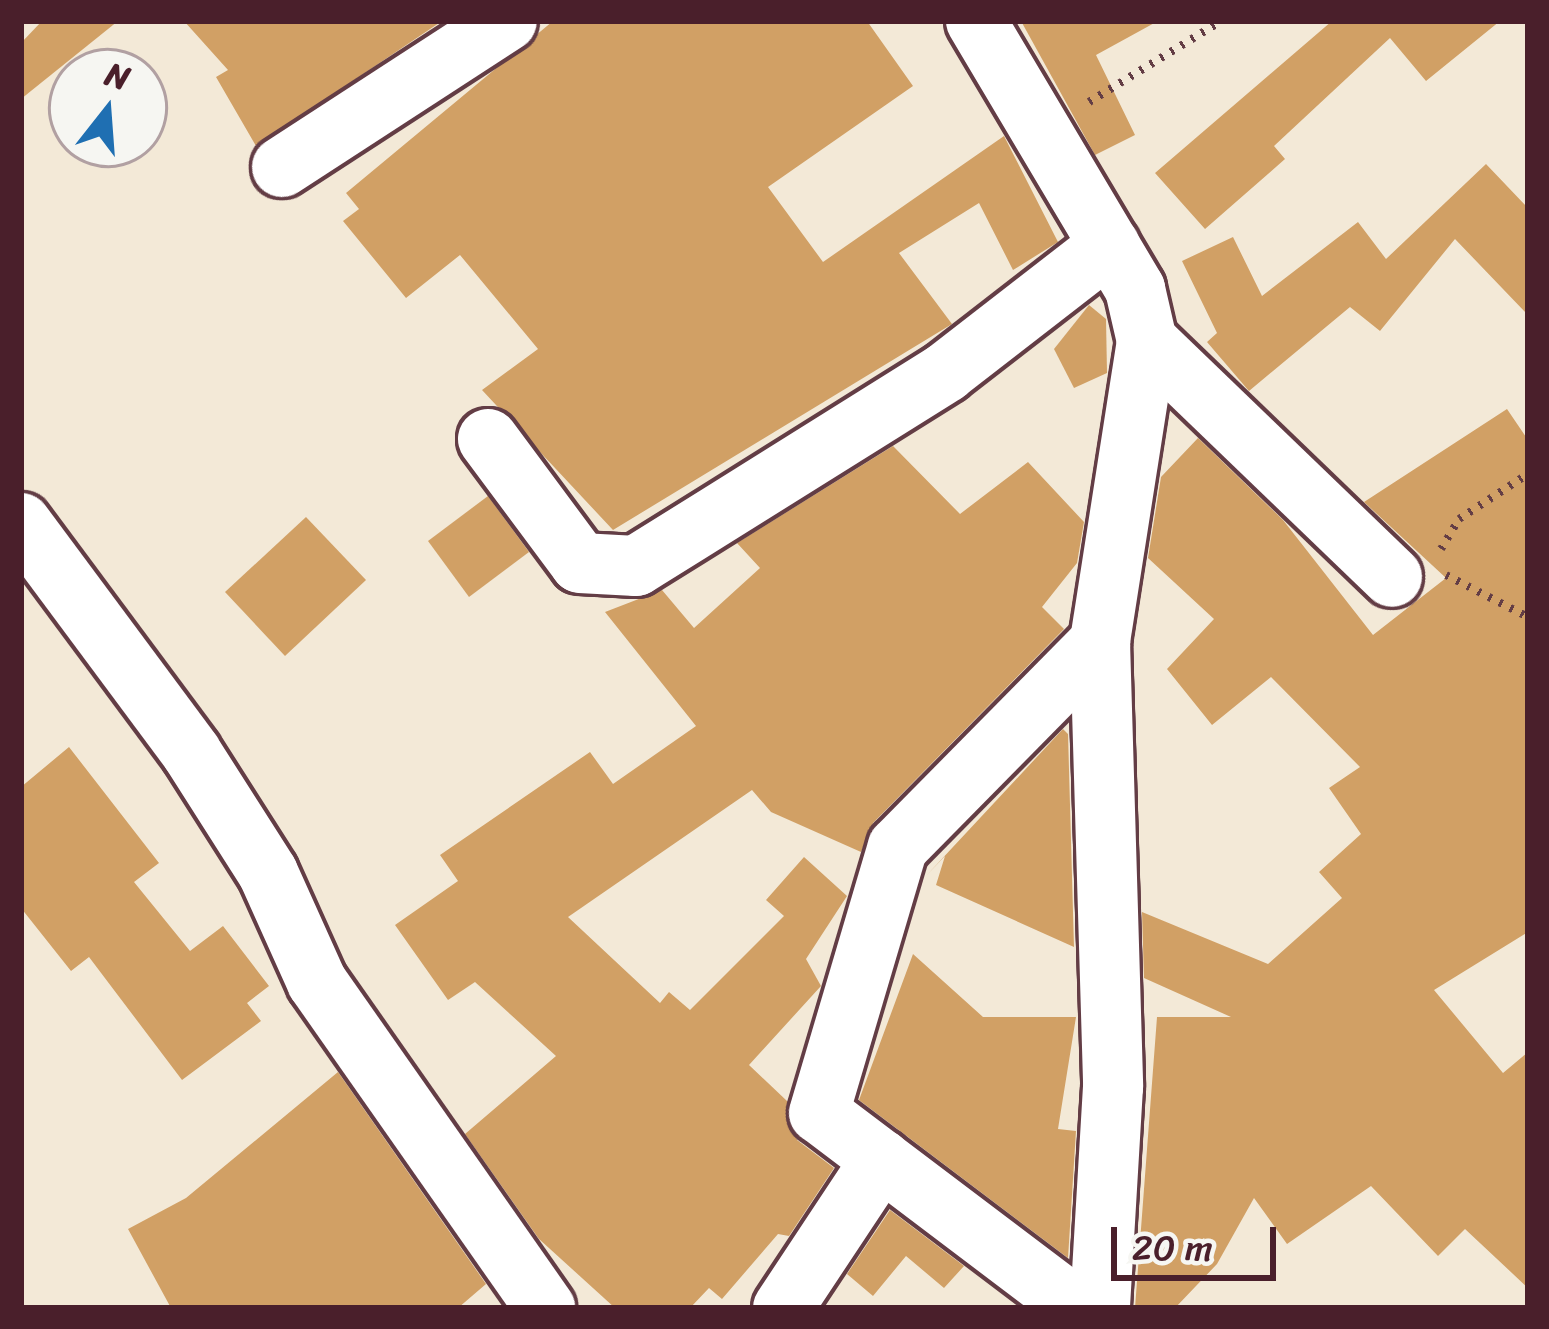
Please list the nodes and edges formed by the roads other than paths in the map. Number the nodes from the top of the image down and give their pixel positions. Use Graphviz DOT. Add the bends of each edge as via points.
graph roads {
  1 [pos="507,21"];
  2 [pos="976,21"];
  3 [pos="282,167"];
  4 [pos="1111,245"];
  5 [pos="1148,341"];
  6 [pos="488,440"];
  7 [pos="21,523"];
  8 [pos="1408,576"];
  9 [pos="1100,641"];
  10 [pos="880,1160"];
  11 [pos="545,1308"];
  12 [pos="783,1308"];
  13 [pos="1077,1308"];
  14 [pos="1100,1308"];
  1 -- 3 [label="street"];
  2 -- 4 [label="street"];
  4 -- 5 [label="street"];
  4 -- 6 [label="street" via="946,372 636,566 580,563"];
  5 -- 8 [label="street"];
  5 -- 9 [label="street"];
  7 -- 11 [label="street" via="268,874 317,982"];
  9 -- 10 [label="street" via="898,848 819,1114"];
  9 -- 14 [label="street" via="1113,1087"];
  10 -- 12 [label="street"];
  10 -- 13 [label="street"];
}
